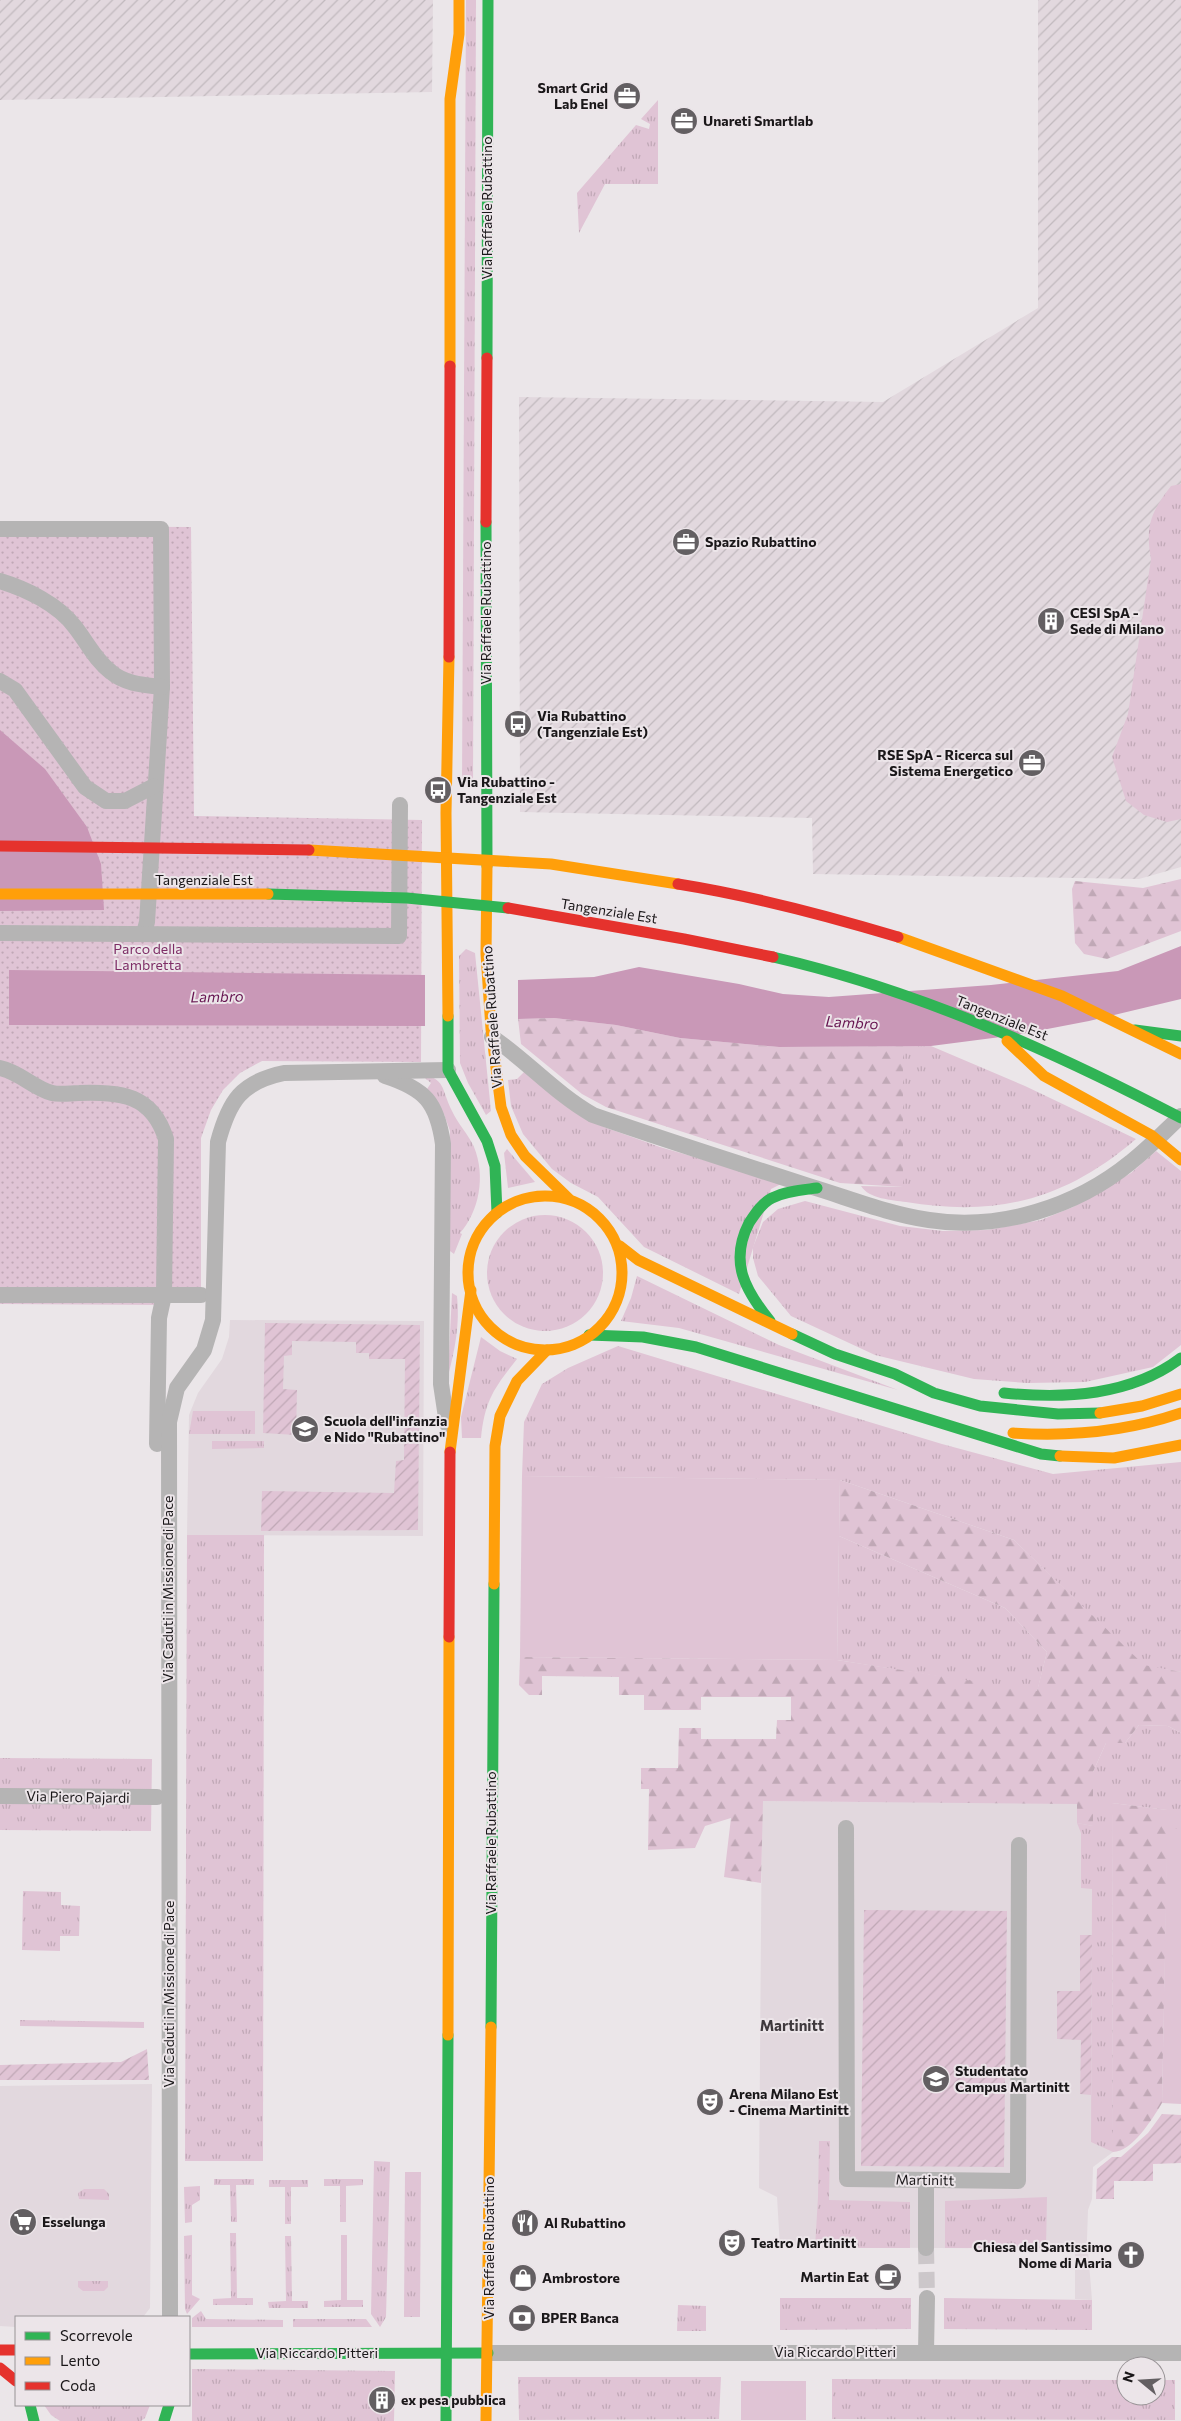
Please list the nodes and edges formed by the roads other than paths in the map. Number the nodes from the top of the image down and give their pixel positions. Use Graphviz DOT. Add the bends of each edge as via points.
graph roads {
  1 [pos="459,0"];
  2 [pos="488,0"];
  3 [pos="0,529"];
  4 [pos="0,582"];
  5 [pos="0,681"];
  6 [pos="162,687"];
  7 [pos="154,786"];
  8 [pos="400,805"];
  9 [pos="0,846"];
  10 [pos="0,894"];
  11 [pos="0,933"];
  12 [pos="144,933"];
  13 [pos="1135,1030"];
  14 [pos="998,1031"];
  15 [pos="1181,1036"];
  16 [pos="492,1037"];
  17 [pos="1181,1054"];
  18 [pos="0,1068"];
  19 [pos="448,1070"];
  20 [pos="375,1072"];
  21 [pos="1181,1117"];
  22 [pos="1181,1160"];
  23 [pos="817,1188"];
  24 [pos="569,1200"];
  25 [pos="497,1213"];
  26 [pos="620,1246"];
  27 [pos="470,1290"];
  28 [pos="0,1295"];
  29 [pos="164,1295"];
  30 [pos="201,1295"];
  31 [pos="772,1324"];
  32 [pos="590,1335"];
  33 [pos="547,1350"];
  34 [pos="1181,1358"];
  35 [pos="895,1374"];
  36 [pos="952,1386"];
  37 [pos="988,1391"];
  38 [pos="1181,1394"];
  39 [pos="1181,1413"];
  40 [pos="954,1427"];
  41 [pos="450,1445"];
  42 [pos="1181,1445"];
  43 [pos="157,1501"];
  44 [pos="0,1796"];
  45 [pos="157,1797"];
  46 [pos="846,1828"];
  47 [pos="1018,1845"];
  48 [pos="926,2180"];
  49 [pos="926,2248"];
  50 [pos="927,2298"];
  51 [pos="170,2316"];
  52 [pos="190,2342"];
  53 [pos="0,2350"];
  54 [pos="15,2350"];
  55 [pos="926,2352"];
  56 [pos="445,2353"];
  57 [pos="488,2353"];
  58 [pos="1181,2353"];
  59 [pos="190,2354"];
  60 [pos="223,2354"];
  61 [pos="0,2368"];
  62 [pos="15,2380"];
  63 [pos="30,2406"];
  64 [pos="169,2406"];
  65 [pos="34,2421"];
  66 [pos="164,2421"];
  67 [pos="446,2421"];
  68 [pos="486,2421"];
  1 -- 19 [label="main road" via="450,99 449,724 446,813"];
  2 -- 16 [label="main road, Via Raffaele Rubattino" via="485,836 486,955"];
  3 -- 6 [label="street" via="160,529"];
  4 -- 6 [label="street" via="17,586 49,604 74,625 95,657 111,673 130,683"];
  5 -- 7 [label="street" via="15,690 85,787 106,802 125,801"];
  6 -- 7 [label="street"];
  7 -- 12 [label="street" via="148,912"];
  8 -- 12 [label="street" via="399,936"];
  9 -- 13 [label="main road, bridge" via="289,849 551,864 618,873 739,894 922,944 1062,996"];
  10 -- 14 [label="main road, Tangenziale Est, bridge" via="283,895 469,903 682,938 838,974"];
  11 -- 12 [label="street"];
  13 -- 15 [label="main road"];
  13 -- 17 [label="main road, bridge"];
  14 -- 21 [label="main road, Tangenziale Est, bridge"];
  14 -- 22 [label="main road, bridge" via="1042,1075 1172,1150"];
  16 -- 23 [label="street" via="593,1115"];
  16 -- 24 [label="main road, Via Raffaele Rubattino" via="500,1108 506,1124 529,1160"];
  18 -- 29 [label="street" via="11,1070 54,1094 112,1092 140,1101 161,1122 166,1139"];
  19 -- 20 [label="street, Via Caduti in Missione di Pace"];
  19 -- 25 [label="main road" via="487,1141 495,1166"];
  20 -- 41 [label="street, Via Raffaele Rubattino" via="420,1092 434,1108 440,1124 443,1144 441,1384"];
  20 -- 51 [label="street, Via Caduti in Missione di Pace" via="284,1073 262,1078 233,1102 218,1142 213,1320 204,1350 178,1388 169,1422"];
  21 -- 23 [label="street" via="1131,1162 1095,1187 1028,1215 996,1222 965,1224 928,1220"];
  23 -- 31 [label="main road" via="787,1192 768,1200 754,1214 742,1235 738,1258 742,1280"];
  24 -- 25 [label="main road, Via Raffaele Rubattino" via="551,1196 532,1197"];
  24 -- 26 [label="main road, Via Raffaele Rubattino" via="598,1216"];
  25 -- 27 [label="main road, Via Raffaele Rubattino" via="474,1243"];
  26 -- 31 [label="main road" via="638,1260"];
  26 -- 32 [label="main road, Via Raffaele Rubattino" via="622,1277 619,1296 605,1321"];
  27 -- 33 [label="main road, Via Raffaele Rubattino" via="482,1316 502,1336 519,1345"];
  27 -- 41 [label="main road, Via Raffaele Rubattino" via="468,1336"];
  28 -- 29 [label="street"];
  29 -- 30 [label="street"];
  29 -- 43 [label="street" via="159,1318"];
  31 -- 35 [label="main road" via="835,1354"];
  32 -- 33 [label="main road, Via Raffaele Rubattino" via="566,1347"];
  32 -- 40 [label="main road" via="655,1336"];
  33 -- 57 [label="main road, Via Raffaele Rubattino" via="525,1369 512,1386 496,1426"];
  34 -- 37 [label="main road" via="1143,1381 1112,1389 1023,1395"];
  35 -- 36 [label="main road"];
  35 -- 38 [label="main road" via="934,1394 1020,1412 1102,1413 1142,1406"];
  39 -- 40 [label="main road" via="1148,1425 1095,1434 1043,1435"];
  40 -- 42 [label="main road" via="1041,1454 1076,1458 1114,1458"];
  41 -- 56 [label="main road, Via Raffaele Rubattino"];
  44 -- 45 [label="street, Via Piero Pajardi"];
  46 -- 48 [label="street, Martinitt" via="847,2179"];
  47 -- 48 [label="street, Martinitt" via="1018,2181"];
  48 -- 49 [label="street"];
  50 -- 55 [label="street"];
  52 -- 60 [label="street"];
  53 -- 54 [label="main road"];
  55 -- 57 [label="street, Via Riccardo Pitteri"];
  55 -- 58 [label="street, Via Riccardo Pitteri"];
  56 -- 57 [label="main road, Via Riccardo Pitteri"];
  56 -- 60 [label="main road, Via Riccardo Pitteri"];
  56 -- 67 [label="main road, Via Raffaele Rubattino"];
  57 -- 68 [label="main road, Via Raffaele Rubattino"];
  59 -- 60 [label="main road, Via Riccardo Pitteri"];
  61 -- 62 [label="main road"];
  63 -- 65 [label="main road"];
  64 -- 66 [label="main road"];
}
